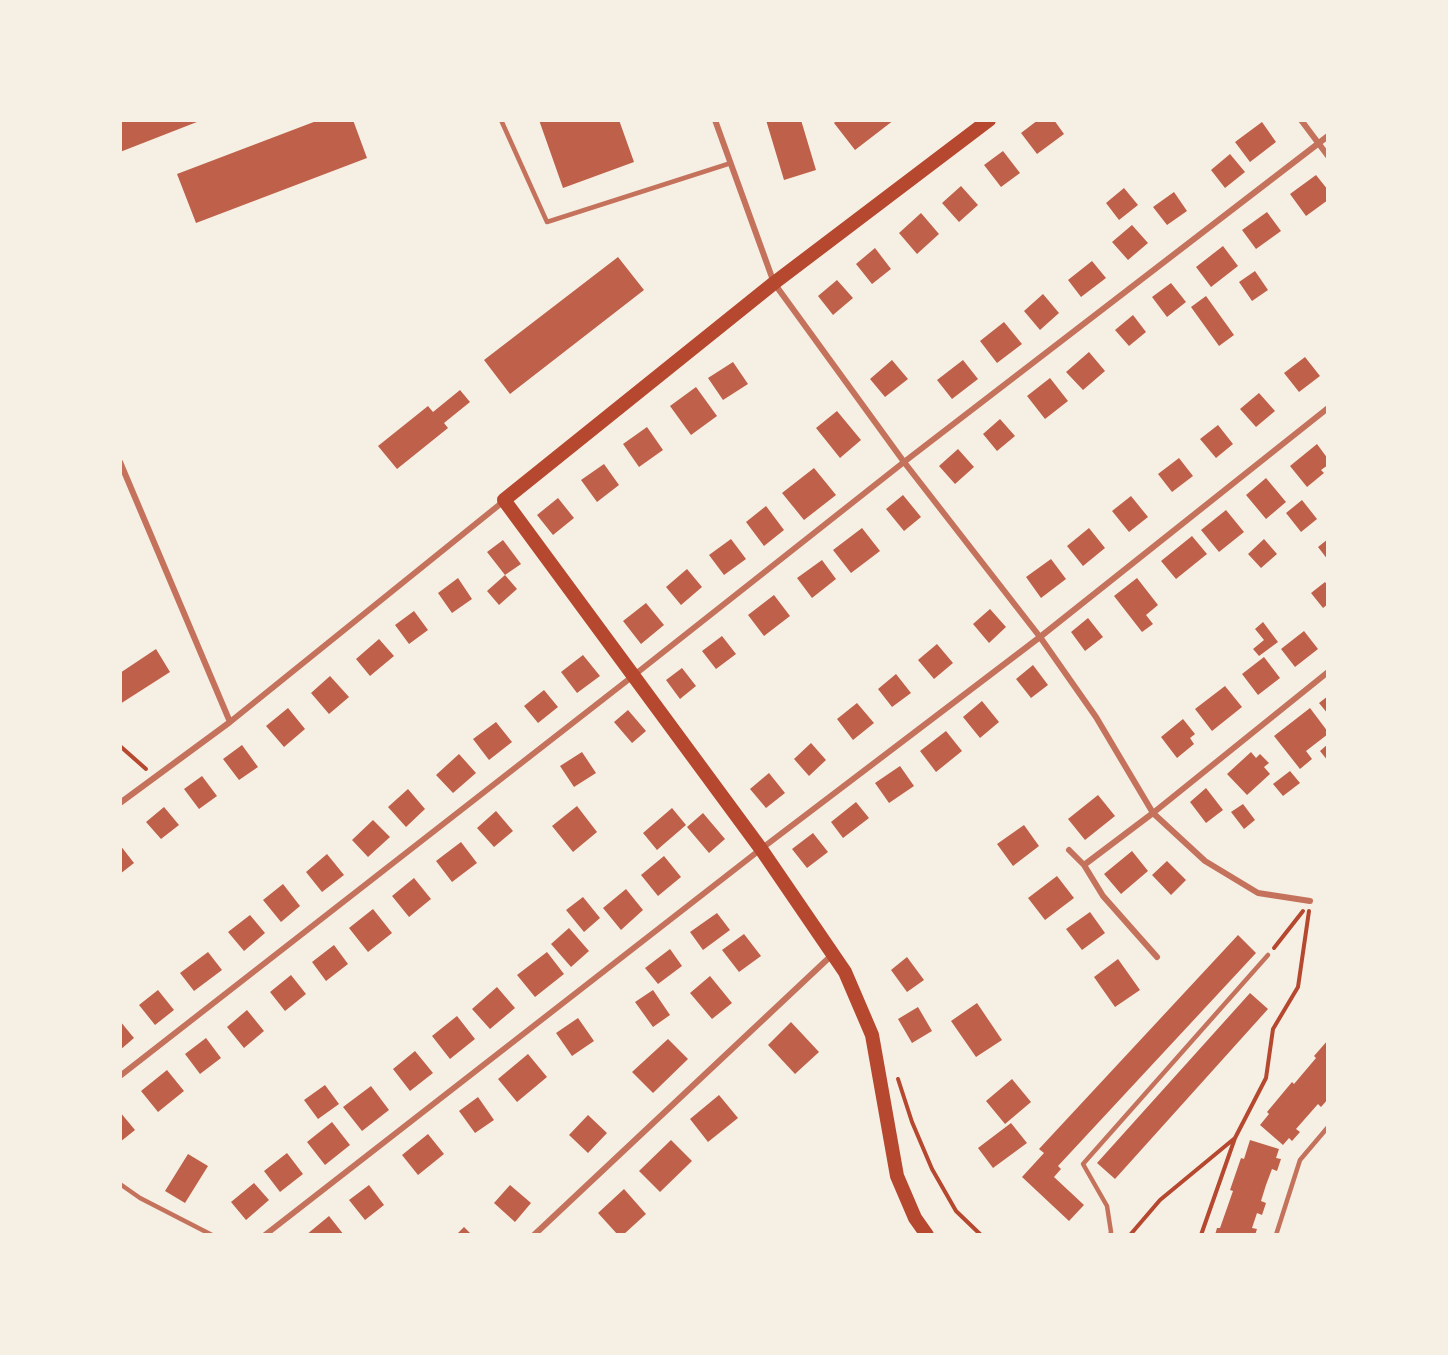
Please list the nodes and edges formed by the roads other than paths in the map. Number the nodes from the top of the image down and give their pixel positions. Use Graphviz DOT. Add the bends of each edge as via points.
graph roads {
  1 [pos="501,120"];
  2 [pos="715,120"];
  3 [pos="989,120"];
  4 [pos="1301,120"];
  5 [pos="1328,136"];
  6 [pos="1319,143"];
  7 [pos="1328,156"];
  8 [pos="731,163"];
  9 [pos="774,283"];
  10 [pos="1328,408"];
  11 [pos="120,462"];
  12 [pos="904,462"];
  13 [pos="504,500"];
  14 [pos="1040,637"];
  15 [pos="1328,672"];
  16 [pos="633,676"];
  17 [pos="230,722"];
  18 [pos="120,803"];
  19 [pos="1153,813"];
  20 [pos="761,849"];
  21 [pos="1069,850"];
  22 [pos="1084,865"];
  23 [pos="1310,901"];
  24 [pos="833,953"];
  25 [pos="1268,955"];
  26 [pos="1157,957"];
  27 [pos="120,1076"];
  28 [pos="1328,1127"];
  29 [pos="120,1184"];
  30 [pos="212,1235"];
  31 [pos="265,1235"];
  32 [pos="534,1235"];
  33 [pos="927,1235"];
  34 [pos="1110,1235"];
  35 [pos="1276,1235"];
  1 -- 8 [label="lane" via="547,222"];
  2 -- 8 [label="street"];
  3 -- 9 [label="main road"];
  4 -- 6 [label="street"];
  5 -- 6 [label="street"];
  6 -- 7 [label="street"];
  6 -- 12 [label="street"];
  8 -- 9 [label="street"];
  9 -- 12 [label="street"];
  9 -- 13 [label="main road"];
  10 -- 14 [label="street"];
  11 -- 17 [label="street"];
  12 -- 14 [label="street"];
  12 -- 16 [label="street"];
  13 -- 16 [label="main road"];
  13 -- 17 [label="street"];
  14 -- 19 [label="street" via="1096,717"];
  14 -- 20 [label="street"];
  15 -- 19 [label="street"];
  16 -- 20 [label="main road"];
  16 -- 27 [label="street"];
  17 -- 18 [label="street"];
  19 -- 22 [label="street"];
  19 -- 23 [label="street" via="1204,861 1257,893"];
  20 -- 24 [label="main road"];
  20 -- 31 [label="street"];
  21 -- 22 [label="street"];
  22 -- 26 [label="street" via="1103,896"];
  24 -- 32 [label="street"];
  24 -- 33 [label="main road" via="872,1035 897,1176"];
  25 -- 34 [label="lane" via="1083,1164 1107,1206"];
  28 -- 35 [label="lane" via="1300,1160"];
  29 -- 30 [label="lane"];
}
